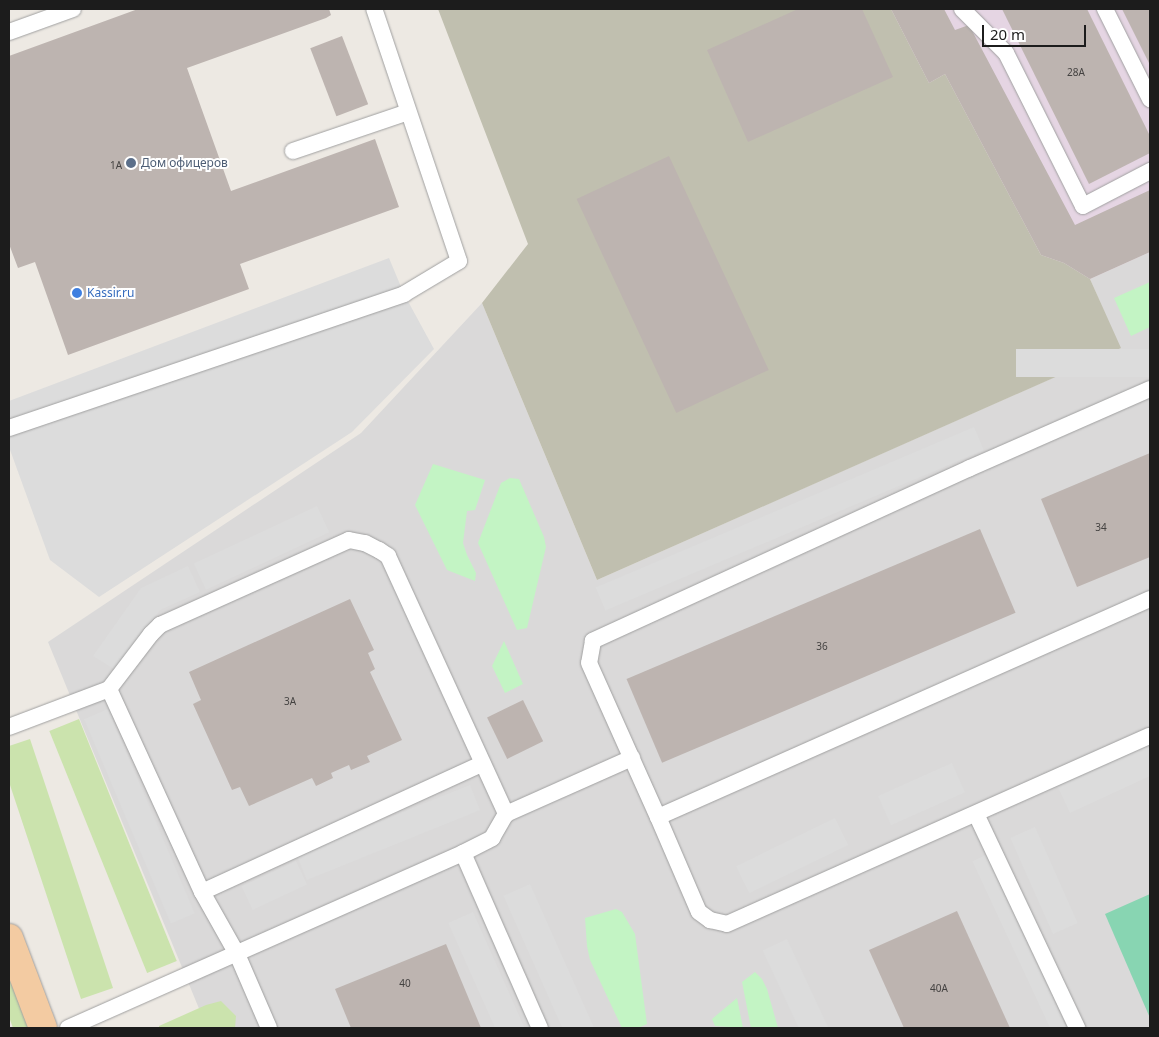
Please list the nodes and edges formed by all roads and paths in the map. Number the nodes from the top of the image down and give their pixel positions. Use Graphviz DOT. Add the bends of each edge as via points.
graph roads {
  1 [pos="73,9"];
  2 [pos="374,9"];
  3 [pos="962,9"];
  4 [pos="1104,9"];
  5 [pos="9,32"];
  6 [pos="1150,99"];
  7 [pos="408,112"];
  8 [pos="293,151"];
  9 [pos="1150,171"];
  10 [pos="1150,389"];
  11 [pos="9,428"];
  12 [pos="1150,599"];
  13 [pos="109,689"];
  14 [pos="9,727"];
  15 [pos="1150,736"];
  16 [pos="632,758"];
  17 [pos="482,764"];
  18 [pos="506,814"];
  19 [pos="976,814"];
  20 [pos="658,817"];
  21 [pos="464,853"];
  22 [pos="202,892"];
  23 [pos="9,938"];
  24 [pos="237,954"];
  25 [pos="42,1028"];
  26 [pos="68,1028"];
  27 [pos="269,1028"];
  28 [pos="540,1028"];
  29 [pos="1077,1028"];
  1 -- 5 [label="lane"];
  2 -- 7 [label="lane"];
  3 -- 9 [label="lane" via="1006,53 1083,206"];
  4 -- 6 [label="lane"];
  7 -- 8 [label="lane"];
  7 -- 11 [label="lane" via="459,261 404,294"];
  10 -- 16 [label="lane" via="593,641 589,656 592,672"];
  12 -- 20 [label="lane"];
  13 -- 14 [label="lane"];
  13 -- 17 [label="lane" via="160,625 349,540 365,543 388,556"];
  13 -- 22 [label="lane"];
  15 -- 19 [label="lane"];
  16 -- 18 [label="lane"];
  16 -- 20 [label="lane"];
  17 -- 18 [label="lane"];
  17 -- 22 [label="lane"];
  18 -- 21 [label="lane" via="492,838"];
  19 -- 20 [label="lane" via="727,924 710,920 699,912"];
  19 -- 29 [label="lane"];
  21 -- 24 [label="lane"];
  21 -- 28 [label="lane"];
  22 -- 24 [label="lane"];
  23 -- 25 [label="main road"];
  24 -- 26 [label="lane"];
  24 -- 27 [label="lane"];
}
